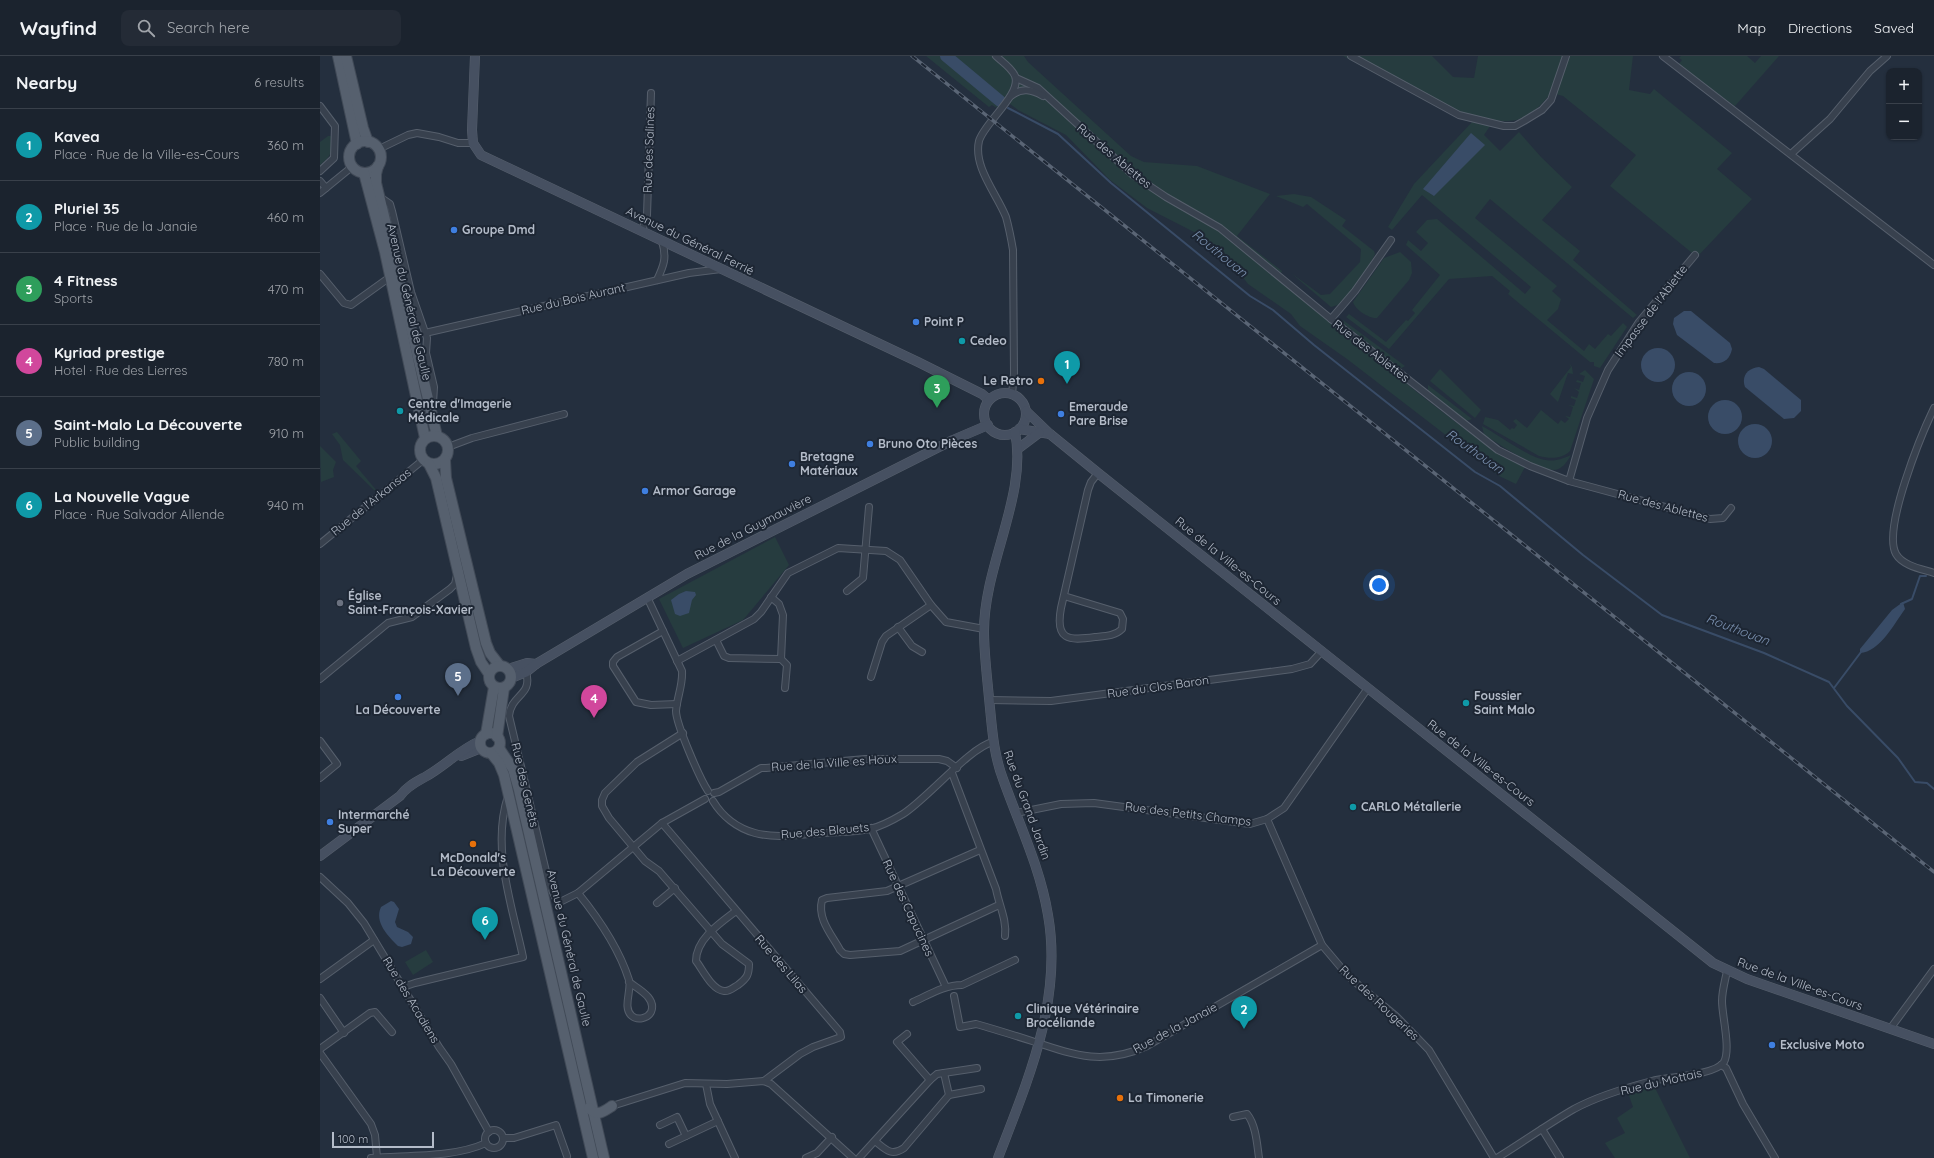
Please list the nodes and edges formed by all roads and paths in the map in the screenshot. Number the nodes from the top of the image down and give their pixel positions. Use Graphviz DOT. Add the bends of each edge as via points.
graph roads {
  1 [pos="337,56"];
  2 [pos="346,56"];
  3 [pos="350,56"];
  4 [pos="475,56"];
  5 [pos="996,56"];
  6 [pos="1351,56"];
  7 [pos="1566,56"];
  8 [pos="1664,56"];
  9 [pos="1887,56"];
  10 [pos="351,75"];
  11 [pos="1016,78"];
  12 [pos="651,93"];
  13 [pos="1009,98"];
  14 [pos="1048,98"];
  15 [pos="320,106"];
  16 [pos="368,142"];
  17 [pos="473,143"];
  18 [pos="357,144"];
  19 [pos="379,149"];
  20 [pos="1791,154"];
  21 [pos="353,166"];
  22 [pos="378,166"];
  23 [pos="320,171"];
  24 [pos="364,173"];
  25 [pos="320,181"];
  26 [pos="326,188"];
  27 [pos="320,193"];
  28 [pos="380,197"];
  29 [pos="642,231"];
  30 [pos="1391,240"];
  31 [pos="662,241"];
  32 [pos="1694,255"];
  33 [pos="1934,265"];
  34 [pos="721,269"];
  35 [pos="320,274"];
  36 [pos="390,277"];
  37 [pos="657,280"];
  38 [pos="1331,319"];
  39 [pos="426,333"];
  40 [pos="1012,394"];
  41 [pos="989,400"];
  42 [pos="1934,408"];
  43 [pos="430,410"];
  44 [pos="1026,411"];
  45 [pos="564,414"];
  46 [pos="988,425"];
  47 [pos="1017,430"];
  48 [pos="1039,433"];
  49 [pos="1050,434"];
  50 [pos="437,436"];
  51 [pos="426,438"];
  52 [pos="448,447"];
  53 [pos="1019,448"];
  54 [pos="445,460"];
  55 [pos="426,462"];
  56 [pos="1098,473"];
  57 [pos="1569,481"];
  58 [pos="869,507"];
  59 [pos="1731,508"];
  60 [pos="320,544"];
  61 [pos="864,549"];
  62 [pos="458,572"];
  63 [pos="1934,573"];
  64 [pos="452,587"];
  65 [pos="847,591"];
  66 [pos="463,595"];
  67 [pos="1064,596"];
  68 [pos="648,597"];
  69 [pos="771,597"];
  70 [pos="931,605"];
  71 [pos="898,627"];
  72 [pos="984,629"];
  73 [pos="663,631"];
  74 [pos="716,640"];
  75 [pos="922,652"];
  76 [pos="1322,652"];
  77 [pos="781,659"];
  78 [pos="677,661"];
  79 [pos="536,664"];
  80 [pos="506,671"];
  81 [pos="526,672"];
  82 [pos="488,674"];
  83 [pos="872,677"];
  84 [pos="320,679"];
  85 [pos="499,687"];
  86 [pos="785,688"];
  87 [pos="1368,688"];
  88 [pos="989,700"];
  89 [pos="677,704"];
  90 [pos="683,732"];
  91 [pos="497,737"];
  92 [pos="320,741"];
  93 [pos="482,741"];
  94 [pos="993,742"];
  95 [pos="495,751"];
  96 [pos="954,771"];
  97 [pos="320,778"];
  98 [pos="711,792"];
  99 [pos="508,795"];
  100 [pos="705,799"];
  101 [pos="712,801"];
  102 [pos="1016,813"];
  103 [pos="1267,819"];
  104 [pos="662,823"];
  105 [pos="871,828"];
  106 [pos="632,846"];
  107 [pos="980,850"];
  108 [pos="320,856"];
  109 [pos="320,877"];
  110 [pos="899,887"];
  111 [pos="675,888"];
  112 [pos="578,893"];
  113 [pos="657,903"];
  114 [pos="999,905"];
  115 [pos="736,911"];
  116 [pos="711,931"];
  117 [pos="1005,936"];
  118 [pos="374,940"];
  119 [pos="924,940"];
  120 [pos="1322,945"];
  121 [pos="1015,960"];
  122 [pos="1934,969"];
  123 [pos="1727,971"];
  124 [pos="320,979"];
  125 [pos="629,982"];
  126 [pos="946,986"];
  127 [pos="403,987"];
  128 [pos="954,996"];
  129 [pos="320,998"];
  130 [pos="913,1002"];
  131 [pos="1890,1029"];
  132 [pos="392,1032"];
  133 [pos="344,1033"];
  134 [pos="908,1034"];
  135 [pos="1040,1044"];
  136 [pos="1934,1044"];
  137 [pos="320,1049"];
  138 [pos="320,1053"];
  139 [pos="1721,1065"];
  140 [pos="977,1068"];
  141 [pos="944,1073"];
  142 [pos="930,1080"];
  143 [pos="764,1081"];
  144 [pos="706,1084"];
  145 [pos="981,1089"];
  146 [pos="949,1095"];
  147 [pos="580,1098"];
  148 [pos="612,1106"];
  149 [pos="593,1107"];
  150 [pos="1233,1117"];
  151 [pos="718,1121"];
  152 [pos="660,1125"];
  153 [pos="1542,1129"];
  154 [pos="489,1132"];
  155 [pos="686,1136"];
  156 [pos="832,1137"];
  157 [pos="503,1138"];
  158 [pos="875,1141"];
  159 [pos="486,1143"];
  160 [pos="669,1144"];
  161 [pos="441,1155"];
  162 [pos="567,1156"];
  163 [pos="374,1158"];
  164 [pos="593,1158"];
  165 [pos="604,1158"];
  166 [pos="735,1158"];
  167 [pos="806,1158"];
  168 [pos="853,1158"];
  169 [pos="859,1158"];
  170 [pos="998,1158"];
  171 [pos="1259,1158"];
  172 [pos="1496,1158"];
  173 [pos="1560,1158"];
  174 [pos="1775,1158"];
  1 -- 18 [label="main road"];
  2 -- 10 [label="main road"];
  3 -- 10 [label="main road"];
  4 -- 17 [label="street"];
  5 -- 11 [label="street"];
  6 -- 7 [label="street" via="1459,115 1504,126 1515,126 1542,110 1551,100"];
  8 -- 20 [label="street"];
  9 -- 20 [label="street" via="1870,71 1830,119"];
  10 -- 16 [label="main road"];
  11 -- 13 [label="street"];
  11 -- 14 [label="street, Rue des Ablettes" via="1038,88"];
  12 -- 29 [label="street, Rue des Salines" via="647,215"];
  13 -- 14 [label="street, Rue des Ablettes" via="1022,90"];
  13 -- 40 [label="street" via="983,132 979,148 982,168 1000,203 1011,234 1014,374"];
  14 -- 38 [label="street, Rue des Ablettes" via="1133,175 1220,228"];
  15 -- 23 [label="street" via="333,122 335,132 334,158"];
  16 -- 18 [label="main road"];
  16 -- 19 [label="main road"];
  17 -- 19 [label="street" via="458,143 434,135 417,133"];
  17 -- 29 [label="street, Avenue du Général Ferrié" via="477,151 486,158"];
  18 -- 21 [label="main road" via="353,147 350,157"];
  19 -- 22 [label="main road" via="381,158"];
  20 -- 33 [label="street"];
  21 -- 24 [label="main road"];
  21 -- 26 [label="street"];
  22 -- 24 [label="main road"];
  22 -- 28 [label="main road, Avenue du Général de Gaulle" via="376,174"];
  24 -- 36 [label="main road, Avenue du Général de Gaulle"];
  25 -- 26 [label="street"];
  26 -- 27 [label="street"];
  28 -- 39 [label="street, Avenue du Général de Gaulle" via="390,204 411,292"];
  28 -- 43 [label="main road, Avenue du Général de Gaulle"];
  29 -- 31 [label="street, Avenue du Général Ferrié"];
  30 -- 38 [label="street" via="1355,291"];
  31 -- 34 [label="street, Avenue du Général Ferrié"];
  31 -- 37 [label="street" via="664,264"];
  32 -- 57 [label="street, Impasse de l'Ablette" via="1639,322 1608,370 1587,418"];
  34 -- 37 [label="street, Rue du Bois Aurant"];
  34 -- 41 [label="street, Avenue du Général Ferrié" via="918,362"];
  35 -- 36 [label="street" via="344,303 351,305"];
  36 -- 51 [label="main road, Avenue du Général de Gaulle"];
  37 -- 39 [label="street, Rue du Bois Aurant"];
  38 -- 57 [label="street, Rue des Ablettes" via="1498,450"];
  39 -- 43 [label="street" via="426,353 434,387"];
  40 -- 41 [label="street" via="999,394"];
  40 -- 44 [label="street" via="1021,400"];
  41 -- 46 [label="street" via="985,412"];
  42 -- 63 [label="street" via="1912,459 1897,514 1894,545 1897,555 1909,565"];
  43 -- 50 [label="main road, Avenue du Général de Gaulle"];
  44 -- 47 [label="street" via="1025,421"];
  44 -- 49 [label="street, Rue de la Ville-es-Cours"];
  45 -- 52 [label="street" via="472,438"];
  46 -- 47 [label="street" via="992,430 1003,434"];
  46 -- 68 [label="street, Rue de la Guymauvière" via="755,538"];
  47 -- 48 [label="street"];
  47 -- 53 [label="street, Rue du Grand Jardin"];
  48 -- 49 [label="street"];
  48 -- 53 [label="street"];
  49 -- 56 [label="street, Rue de la Ville-es-Cours"];
  50 -- 51 [label="main road"];
  50 -- 52 [label="main road" via="443,439"];
  51 -- 55 [label="main road" via="419,448"];
  52 -- 54 [label="main road"];
  53 -- 72 [label="street, Rue du Grand Jardin" via="1016,479 986,600"];
  54 -- 55 [label="main road" via="438,464"];
  54 -- 80 [label="main road" via="445,474 486,643 490,653"];
  55 -- 60 [label="street, Rue de l'Arkansas"];
  55 -- 62 [label="main road" via="436,478"];
  56 -- 67 [label="street" via="1088,490"];
  56 -- 76 [label="street, Rue de la Ville-es-Cours"];
  57 -- 59 [label="street, Rue des Ablettes" via="1710,519 1723,518"];
  58 -- 61 [label="street"];
  61 -- 65 [label="street" via="863,578"];
  61 -- 69 [label="street" via="838,548 795,569 783,578"];
  61 -- 70 [label="street" via="886,551 900,560"];
  62 -- 64 [label="street"];
  62 -- 66 [label="main road"];
  64 -- 66 [label="street"];
  64 -- 84 [label="street" via="412,617 388,623"];
  66 -- 82 [label="main road" via="476,648"];
  67 -- 67 [label="street" via="1058,622 1059,629 1066,636 1076,640 1110,635 1122,629 1123,619 1120,613"];
  68 -- 73 [label="street"];
  68 -- 79 [label="street, Rue de la Guymauvière"];
  69 -- 74 [label="street" via="754,619"];
  69 -- 77 [label="street" via="779,604 783,615"];
  70 -- 71 [label="street"];
  70 -- 72 [label="street" via="946,622"];
  71 -- 75 [label="street" via="912,646"];
  71 -- 83 [label="street" via="882,642"];
  72 -- 88 [label="street, Rue du Grand Jardin"];
  73 -- 78 [label="street"];
  73 -- 89 [label="street" via="617,657 613,666 636,702 651,705"];
  74 -- 77 [label="street" via="724,656 729,658"];
  74 -- 78 [label="street"];
  76 -- 87 [label="street, Rue de la Ville-es-Cours"];
  76 -- 88 [label="street, Rue du Clos Baron" via="1310,664 1292,669 1050,701"];
  77 -- 86 [label="street" via="787,665"];
  78 -- 89 [label="street" via="682,678"];
  79 -- 80 [label="street" via="527,663"];
  79 -- 81 [label="street, Rue de la Guymauvière"];
  80 -- 81 [label="street, Rue de la Guymauvière"];
  80 -- 82 [label="main road" via="491,669"];
  80 -- 85 [label="main road" via="507,685"];
  81 -- 112 [label="street, Rue des Genêts" via="529,681 527,689 512,704 509,716 548,884 558,903"];
  82 -- 85 [label="main road" via="490,682"];
  85 -- 91 [label="main road"];
  85 -- 93 [label="main road"];
  87 -- 103 [label="street, Rue des Petits Champs" via="1284,808"];
  87 -- 123 [label="street, Rue de la Ville-es-Cours" via="1701,954"];
  88 -- 94 [label="street, Rue du Grand Jardin"];
  89 -- 90 [label="street" via="677,718"];
  90 -- 98 [label="street"];
  90 -- 106 [label="street" via="637,762 605,793 602,800 605,812"];
  91 -- 93 [label="main road" via="492,734"];
  91 -- 95 [label="main road" via="499,740"];
  92 -- 97 [label="street" via="338,764"];
  93 -- 95 [label="main road" via="485,752"];
  93 -- 108 [label="street" via="461,750 424,777 423,784 407,795 400,796"];
  94 -- 96 [label="street, Rue des Bleuets" via="985,744"];
  94 -- 102 [label="street, Rue du Grand Jardin"];
  95 -- 99 [label="main road, Avenue du Général de Gaulle"];
  95 -- 149 [label="main road, Avenue du Général de Gaulle" via="513,770 519,790"];
  96 -- 98 [label="street, Rue de la Ville es Houx" via="948,761 939,759 880,759 766,768 754,771 719,792"];
  96 -- 105 [label="street, Rue des Bleuets" via="905,813 890,822"];
  96 -- 107 [label="street"];
  98 -- 100 [label="street" via="705,793"];
  98 -- 101 [label="street" via="715,798"];
  99 -- 127 [label="street" via="502,819 501,840 504,868 523,957"];
  99 -- 147 [label="main road, Avenue du Général de Gaulle"];
  100 -- 101 [label="street"];
  100 -- 104 [label="street"];
  101 -- 105 [label="street, Rue des Bleuets" via="724,816 754,833 797,835"];
  102 -- 103 [label="street, Rue des Petits Champs" via="1061,804 1094,802 1250,824"];
  102 -- 135 [label="street, Rue du Grand Jardin" via="1036,865 1048,916 1052,970"];
  103 -- 120 [label="street, Rue des Rougeries"];
  104 -- 106 [label="street"];
  104 -- 115 [label="street, Rue des Lilas"];
  105 -- 110 [label="street, Rue des Capucines"];
  106 -- 111 [label="street"];
  106 -- 112 [label="street"];
  107 -- 110 [label="street"];
  107 -- 114 [label="street" via="996,889"];
  109 -- 118 [label="street, Rue des Acadiens" via="356,912"];
  110 -- 119 [label="street, Rue des Capucines"];
  110 -- 119 [label="street" via="822,900 824,922 844,954 900,951"];
  111 -- 113 [label="street"];
  111 -- 116 [label="street"];
  112 -- 125 [label="street" via="613,944"];
  114 -- 117 [label="street" via="1007,925"];
  114 -- 119 [label="street"];
  115 -- 116 [label="street"];
  115 -- 143 [label="street, Rue des Lilas" via="840,1032 841,1037 800,1054"];
  116 -- 116 [label="street" via="700,948 696,961 716,988 729,991 747,978 749,964 722,944"];
  118 -- 124 [label="street"];
  118 -- 127 [label="street, Rue des Acadiens"];
  119 -- 126 [label="street, Rue des Capucines"];
  120 -- 135 [label="street, Rue de la Janaie" via="1136,1051 1091,1057 1071,1054"];
  120 -- 172 [label="street, Rue des Rougeries" via="1349,977 1396,1016 1430,1050"];
  121 -- 126 [label="street" via="962,985"];
  122 -- 131 [label="street"];
  123 -- 131 [label="street, Rue de la Ville-es-Cours"];
  123 -- 139 [label="street" via="1722,992 1726,1050"];
  125 -- 125 [label="street" via="629,1012 632,1016 644,1018 650,1014 651,1001 644,992"];
  126 -- 130 [label="street"];
  127 -- 154 [label="street, Rue des Acadiens" via="451,1064"];
  128 -- 135 [label="street, Rue de la Janaie" via="960,1027 976,1024"];
  129 -- 133 [label="street"];
  131 -- 136 [label="street, Rue de la Ville-es-Cours"];
  132 -- 133 [label="street" via="375,1012"];
  133 -- 137 [label="street"];
  134 -- 142 [label="street" via="897,1042"];
  135 -- 170 [label="street, Rue du Grand Jardin"];
  138 -- 163 [label="street" via="371,1124 375,1135"];
  139 -- 153 [label="street, Rue du Mottais" via="1711,1070 1652,1081 1606,1095"];
  139 -- 174 [label="street" via="1726,1068 1743,1104"];
  140 -- 141 [label="street"];
  141 -- 142 [label="street" via="937,1074"];
  141 -- 146 [label="street"];
  142 -- 158 [label="street"];
  143 -- 144 [label="street"];
  143 -- 156 [label="street" via="771,1084"];
  144 -- 148 [label="street" via="674,1086"];
  144 -- 151 [label="street" via="710,1104"];
  145 -- 146 [label="street"];
  146 -- 158 [label="street" via="899,1152 890,1153"];
  147 -- 149 [label="main road"];
  147 -- 164 [label="main road, Avenue du Général de Gaulle"];
  148 -- 149 [label="main road" via="603,1112"];
  149 -- 165 [label="main road, Avenue du Général de Gaulle"];
  150 -- 171 [label="street" via="1247,1114 1250,1118"];
  151 -- 155 [label="street"];
  151 -- 166 [label="street"];
  152 -- 155 [label="street" via="677,1117"];
  153 -- 172 [label="street, Rue du Mottais"];
  153 -- 173 [label="street"];
  154 -- 157 [label="street" via="498,1131"];
  154 -- 159 [label="street"];
  155 -- 160 [label="street"];
  156 -- 167 [label="street" via="817,1153"];
  156 -- 168 [label="street"];
  157 -- 159 [label="street" via="500,1146 495,1148"];
  157 -- 162 [label="street" via="514,1138 556,1125"];
  158 -- 169 [label="street"];
  159 -- 161 [label="street"];
  161 -- 163 [label="street"];
}
